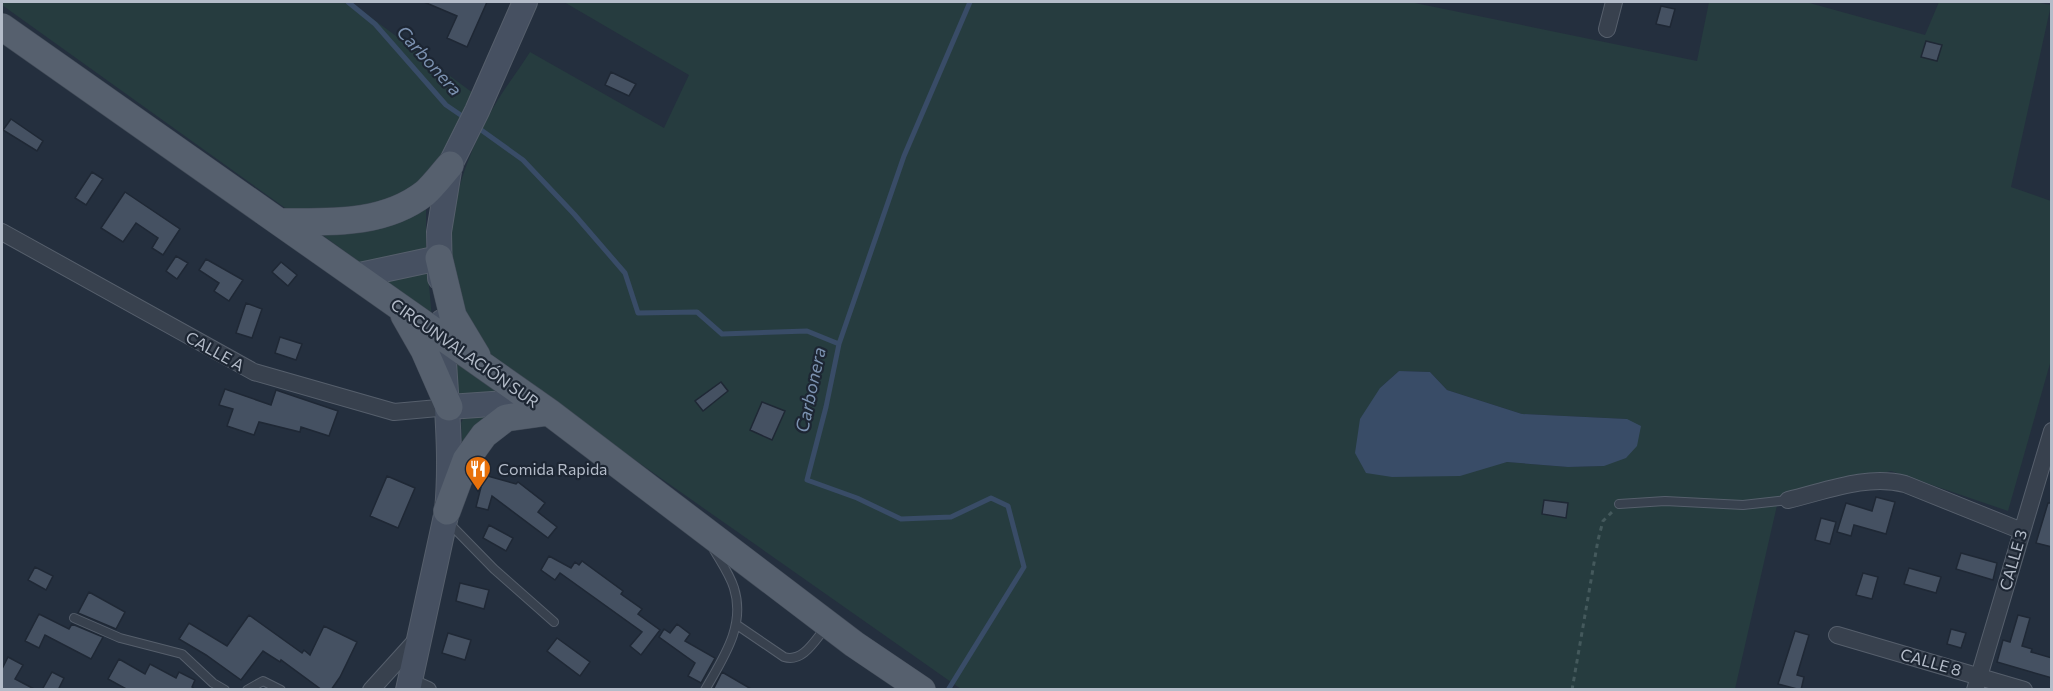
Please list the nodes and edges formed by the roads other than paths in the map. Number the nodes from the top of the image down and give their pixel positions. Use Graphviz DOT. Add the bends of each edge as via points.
graph roads {
  1 [pos="525,2"];
  2 [pos="1614,2"];
  3 [pos="2,27"];
  4 [pos="1608,29"];
  5 [pos="450,165"];
  6 [pos="281,222"];
  7 [pos="2,232"];
  8 [pos="439,258"];
  9 [pos="355,276"];
  10 [pos="400,309"];
  11 [pos="442,337"];
  12 [pos="483,364"];
  13 [pos="449,407"];
  14 [pos="542,407"];
  15 [pos="2052,431"];
  16 [pos="1788,500"];
  17 [pos="1619,504"];
  18 [pos="446,515"];
  19 [pos="703,529"];
  20 [pos="2022,531"];
  21 [pos="74,618"];
  22 [pos="554,622"];
  23 [pos="829,624"];
  24 [pos="737,625"];
  25 [pos="420,635"];
  26 [pos="1838,635"];
  27 [pos="1977,683"];
  28 [pos="415,687"];
  29 [pos="225,690"];
  30 [pos="247,690"];
  31 [pos="281,690"];
  32 [pos="371,690"];
  33 [pos="705,690"];
  34 [pos="922,690"];
  35 [pos="2024,690"];
  1 -- 5 [label="main road"];
  2 -- 4 [label="street"];
  3 -- 6 [label="main road, CIRCUNVALACIÓN SUR"];
  5 -- 6 [label="main road" via="426,192 375,217 341,222"];
  5 -- 8 [label="main road" via="440,224"];
  6 -- 9 [label="main road, CIRCUNVALACIÓN SUR"];
  7 -- 13 [label="street, CALLE A" via="254,372 394,412"];
  8 -- 9 [label="main road"];
  8 -- 11 [label="main road"];
  8 -- 12 [label="main road" via="453,316"];
  9 -- 10 [label="main road, CIRCUNVALACIÓN SUR"];
  10 -- 11 [label="main road, CIRCUNVALACIÓN SUR"];
  10 -- 13 [label="main road" via="424,350"];
  11 -- 12 [label="main road, CIRCUNVALACIÓN SUR"];
  11 -- 13 [label="main road"];
  12 -- 14 [label="main road, CIRCUNVALACIÓN SUR"];
  13 -- 14 [label="main road"];
  13 -- 18 [label="main road" via="450,483"];
  14 -- 18 [label="main road" via="506,418 484,435 465,460"];
  14 -- 19 [label="main road, CIRCUNVALACIÓN SUR"];
  15 -- 20 [label="street, CALLE 3"];
  16 -- 17 [label="lane" via="1743,505 1665,501"];
  16 -- 20 [label="street" via="1888,480"];
  18 -- 22 [label="lane" via="494,569"];
  18 -- 25 [label="main road"];
  19 -- 23 [label="main road, CIRCUNVALACIÓN SUR"];
  19 -- 24 [label="lane" via="734,587"];
  20 -- 27 [label="street, CALLE 3"];
  21 -- 29 [label="lane" via="120,638 182,654"];
  23 -- 24 [label="lane" via="800,657 792,659"];
  23 -- 34 [label="main road, CIRCUNVALACIÓN SUR"];
  24 -- 33 [label="lane"];
  25 -- 28 [label="main road"];
  25 -- 32 [label="street"];
  26 -- 27 [label="street, CALLE 8"];
  27 -- 35 [label="street, CALLE 8"];
  30 -- 31 [label="lane" via="263,681"];
}
